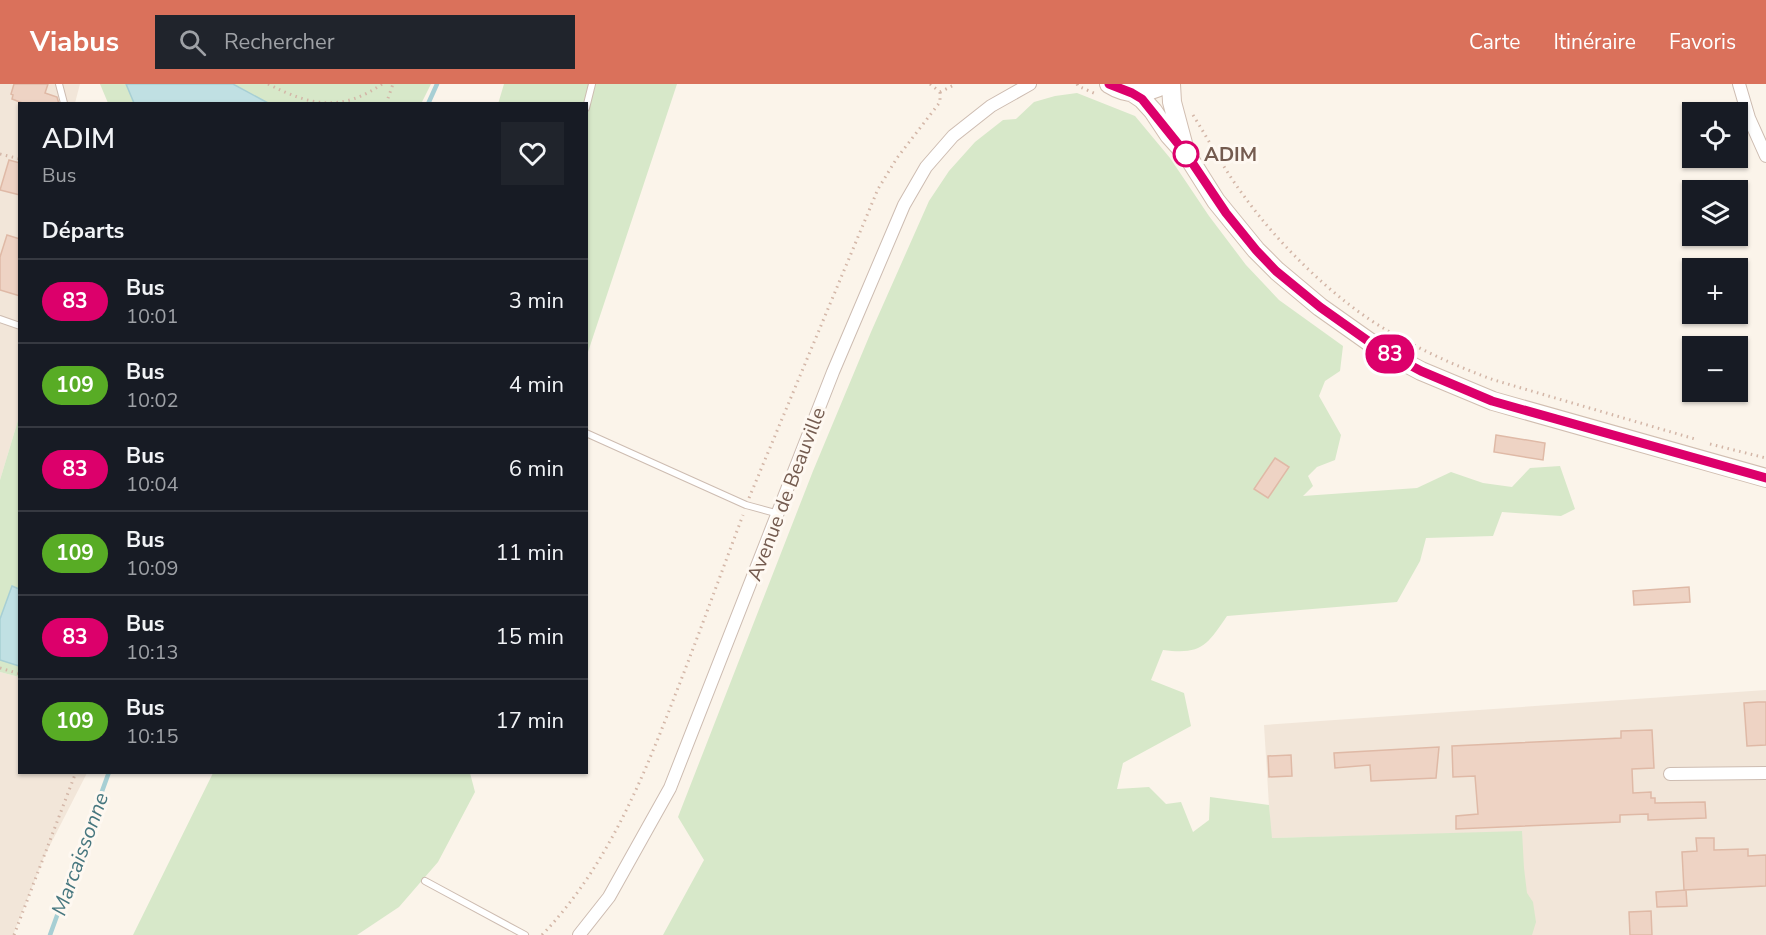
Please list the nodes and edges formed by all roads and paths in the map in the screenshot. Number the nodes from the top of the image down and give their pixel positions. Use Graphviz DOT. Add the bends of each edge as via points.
graph roads {
  1 [pos="59,84"];
  2 [pos="268,84"];
  3 [pos="382,84"];
  4 [pos="393,84"];
  5 [pos="592,84"];
  6 [pos="930,84"];
  7 [pos="956,84"];
  8 [pos="1030,84"];
  9 [pos="1109,84"];
  10 [pos="1165,84"];
  11 [pos="1171,84"];
  12 [pos="1740,84"];
  13 [pos="1132,93"];
  14 [pos="64,102"];
  15 [pos="316,102"];
  16 [pos="330,102"];
  17 [pos="387,102"];
  18 [pos="588,102"];
  19 [pos="1191,111"];
  20 [pos="0,154"];
  21 [pos="1187,155"];
  22 [pos="1766,156"];
  23 [pos="18,158"];
  24 [pos="0,319"];
  25 [pos="18,325"];
  26 [pos="588,435"];
  27 [pos="1766,458"];
  28 [pos="1766,478"];
  29 [pos="779,514"];
  30 [pos="0,668"];
  31 [pos="18,673"];
  32 [pos="1766,773"];
  33 [pos="75,774"];
  34 [pos="1670,774"];
  35 [pos="425,881"];
  36 [pos="14,935"];
  37 [pos="525,935"];
  38 [pos="579,935"];
  1 -- 14 [label="lane"];
  2 -- 15 [label="path" via="300,100"];
  3 -- 16 [label="path" via="356,98"];
  4 -- 17 [label="path"];
  5 -- 18 [label="lane"];
  6 -- 7 [label="path" via="940,92"];
  8 -- 29 [label="street, Avenue de Beauville" via="991,106 953,136 926,167 904,205 833,372"];
  9 -- 13 [label="main road"];
  10 -- 13 [label="main road"];
  11 -- 21 [label="main road"];
  12 -- 22 [label="street" via="1749,118"];
  13 -- 21 [label="main road" via="1153,111"];
  19 -- 27 [label="path" via="1244,196 1280,239 1329,287 1389,332 1494,380"];
  20 -- 23 [label="path"];
  21 -- 28 [label="main road" via="1216,201 1276,271 1378,348 1492,401"];
  24 -- 25 [label="lane"];
  26 -- 29 [label="lane" via="746,505"];
  29 -- 38 [label="street, Avenue de Beauville" via="670,788 609,897"];
  30 -- 31 [label="path"];
  32 -- 34 [label="street"];
  33 -- 36 [label="path"];
  35 -- 37 [label="lane"];
}
